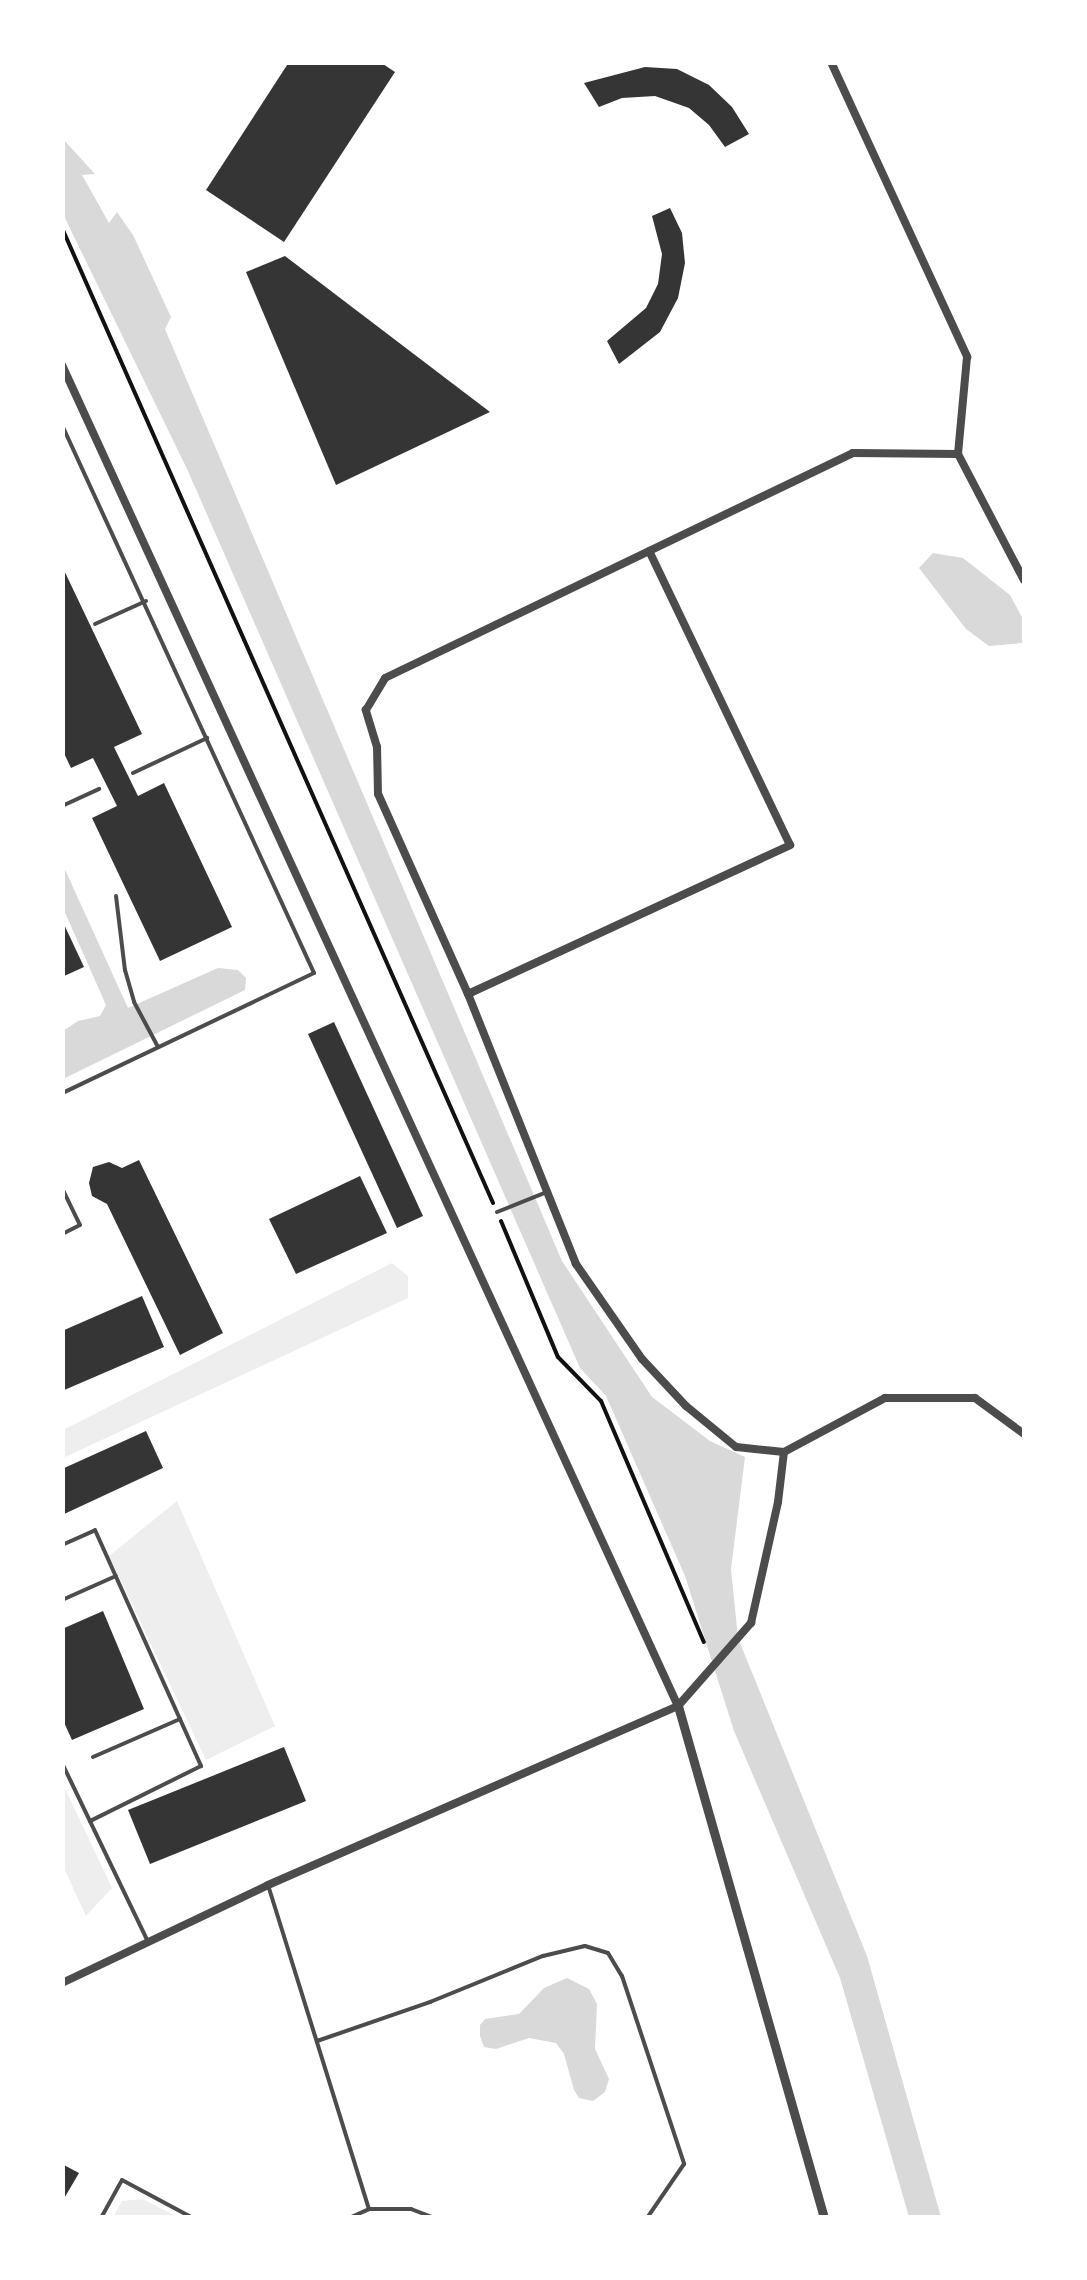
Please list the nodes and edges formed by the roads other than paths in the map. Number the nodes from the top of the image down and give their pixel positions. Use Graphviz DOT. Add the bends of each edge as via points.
graph roads {
  1 [pos="831,62"];
  2 [pos="62,365"];
  3 [pos="62,425"];
  4 [pos="958,454"];
  5 [pos="649,551"];
  6 [pos="1024,580"];
  7 [pos="146,601"];
  8 [pos="96,624"];
  9 [pos="207,738"];
  10 [pos="133,773"];
  11 [pos="99,790"];
  12 [pos="62,806"];
  13 [pos="116,896"];
  14 [pos="468,994"];
  15 [pos="158,1047"];
  16 [pos="62,1093"];
  17 [pos="62,1188"];
  18 [pos="547,1192"];
  19 [pos="497,1212"];
  20 [pos="62,1234"];
  21 [pos="1024,1434"];
  22 [pos="784,1452"];
  23 [pos="62,1545"];
  24 [pos="116,1576"];
  25 [pos="62,1600"];
  26 [pos="678,1706"];
  27 [pos="180,1719"];
  28 [pos="94,1757"];
  29 [pos="62,1763"];
  30 [pos="90,1821"];
  31 [pos="268,1885"];
  32 [pos="148,1942"];
  33 [pos="62,1982"];
  34 [pos="317,2041"];
  35 [pos="369,2209"];
  36 [pos="102,2218"];
  37 [pos="193,2218"];
  38 [pos="349,2218"];
  39 [pos="435,2218"];
  40 [pos="646,2218"];
  41 [pos="824,2218"];
  1 -- 4 [label="street" via="968,357"];
  2 -- 26 [label="street"];
  3 -- 7 [label="lane"];
  4 -- 5 [label="street" via="853,453"];
  4 -- 6 [label="street"];
  5 -- 14 [label="street" via="385,678 366,710 377,747 378,794"];
  5 -- 14 [label="street" via="790,846"];
  7 -- 8 [label="lane"];
  7 -- 9 [label="lane"];
  9 -- 10 [label="lane"];
  9 -- 15 [label="lane" via="314,973"];
  11 -- 12 [label="lane"];
  13 -- 15 [label="lane" via="125,970"];
  14 -- 18 [label="street"];
  15 -- 16 [label="lane"];
  17 -- 20 [label="lane" via="80,1224"];
  18 -- 19 [label="lane"];
  18 -- 22 [label="street" via="576,1264 642,1359 736,1448"];
  21 -- 22 [label="street" via="975,1398 885,1398"];
  22 -- 26 [label="street" via="748,1628"];
  23 -- 24 [label="lane" via="95,1530"];
  24 -- 25 [label="lane"];
  24 -- 27 [label="lane"];
  26 -- 31 [label="street"];
  26 -- 41 [label="street"];
  27 -- 28 [label="lane"];
  27 -- 30 [label="lane" via="201,1766"];
  29 -- 30 [label="lane"];
  30 -- 32 [label="lane"];
  31 -- 32 [label="street"];
  31 -- 34 [label="lane"];
  32 -- 33 [label="street"];
  34 -- 35 [label="lane"];
  34 -- 40 [label="lane" via="543,1956 585,1946 608,1952 622,1976 684,2164"];
  35 -- 38 [label="lane"];
  35 -- 39 [label="lane" via="411,2209"];
  36 -- 37 [label="lane" via="122,2180"];
}
